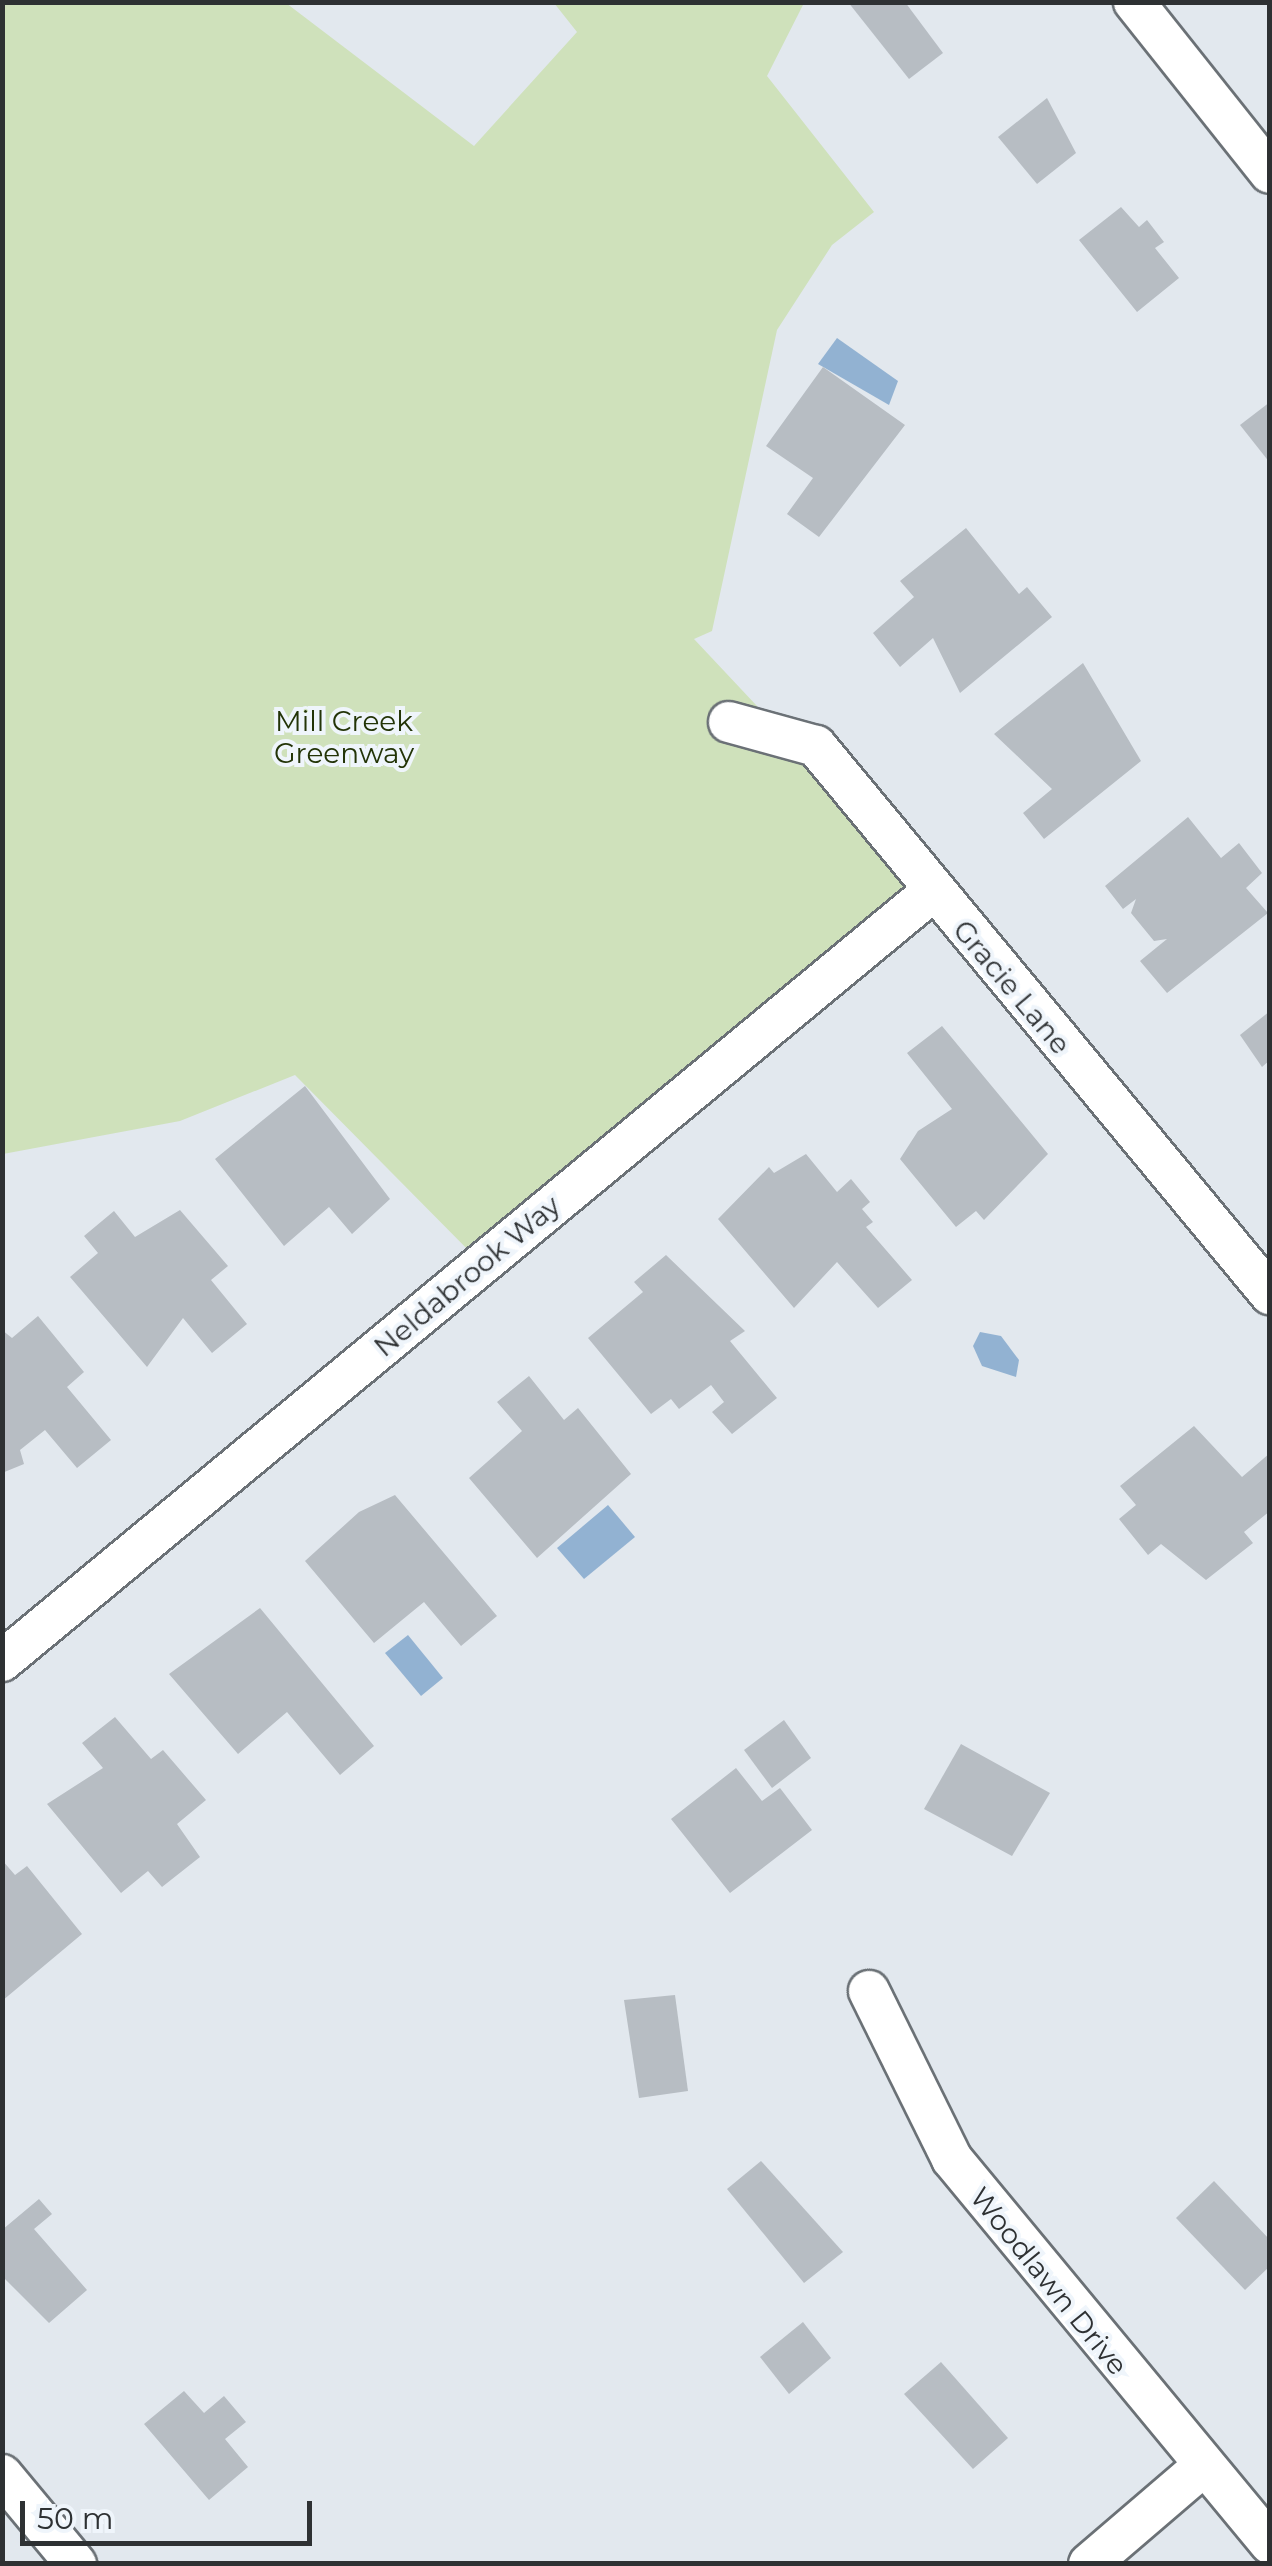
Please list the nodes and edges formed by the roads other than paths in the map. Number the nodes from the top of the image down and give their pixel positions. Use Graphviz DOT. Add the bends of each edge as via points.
graph roads {
  1 [pos="1134,2"];
  2 [pos="1270,173"];
  3 [pos="729,722"];
  4 [pos="932,892"];
  5 [pos="1270,1294"];
  6 [pos="2,1661"];
  7 [pos="869,1992"];
  8 [pos="1200,2469"];
  9 [pos="2,2475"];
  10 [pos="1270,2544"];
  11 [pos="76,2564"];
  12 [pos="1088,2564"];
  1 -- 2 [label="street"];
  3 -- 4 [label="street, Gracie Lane" via="816,746"];
  4 -- 5 [label="street, Gracie Lane"];
  4 -- 6 [label="street, Neldabrook Way"];
  7 -- 8 [label="street, Woodlawn Drive" via="952,2159"];
  8 -- 10 [label="street, Woodlawn Drive"];
  8 -- 12 [label="street"];
  9 -- 11 [label="street"];
}
